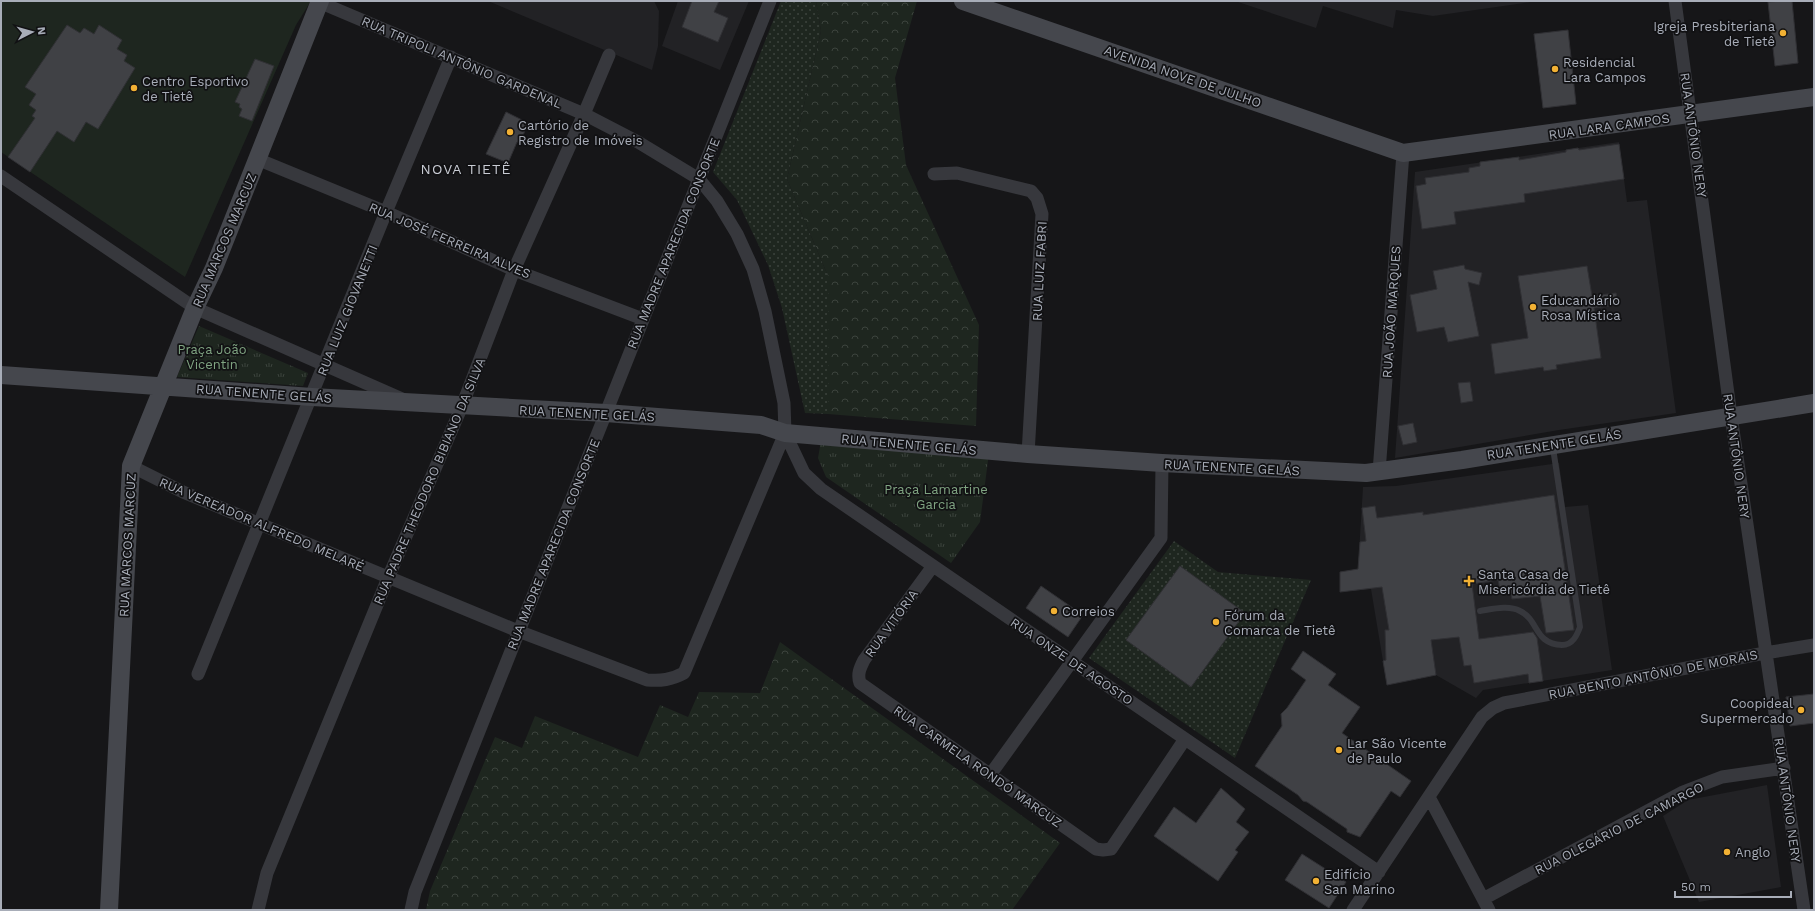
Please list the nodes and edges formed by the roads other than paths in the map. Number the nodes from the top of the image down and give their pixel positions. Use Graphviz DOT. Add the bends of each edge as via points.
graph roads {
  1 [pos="320,1"];
  2 [pos="770,1"];
  3 [pos="963,1"];
  4 [pos="1675,1"];
  5 [pos="609,56"];
  6 [pos="452,58"];
  7 [pos="1814,97"];
  8 [pos="584,114"];
  9 [pos="1691,114"];
  10 [pos="1403,153"];
  11 [pos="258,159"];
  12 [pos="934,174"];
  13 [pos="1,176"];
  14 [pos="699,179"];
  15 [pos="386,212"];
  16 [pos="514,270"];
  17 [pos="195,308"];
  18 [pos="643,319"];
  19 [pos="324,365"];
  20 [pos="1,375"];
  21 [pos="164,386"];
  22 [pos="312,397"];
  23 [pos="409,402"];
  24 [pos="1814,403"];
  25 [pos="462,406"];
  26 [pos="606,413"];
  27 [pos="1731,416"];
  28 [pos="785,433"];
  29 [pos="1552,444"];
  30 [pos="1028,454"];
  31 [pos="1162,463"];
  32 [pos="132,466"];
  33 [pos="1379,472"];
  34 [pos="260,525"];
  35 [pos="933,566"];
  36 [pos="388,578"];
  37 [pos="1480,611"];
  38 [pos="518,631"];
  39 [pos="1814,645"];
  40 [pos="1765,653"];
  41 [pos="1072,661"];
  42 [pos="198,674"];
  43 [pos="860,683"];
  44 [pos="1185,739"];
  45 [pos="1784,768"];
  46 [pos="990,775"];
  47 [pos="1429,797"];
  48 [pos="1379,872"];
  49 [pos="1486,904"];
  50 [pos="109,910"];
  51 [pos="258,910"];
  52 [pos="411,910"];
  53 [pos="1353,910"];
  54 [pos="1804,910"];
  1 -- 6 [label="street, RUA TRIPOLI ANTÔNIO GARDENAL"];
  1 -- 11 [label="street, RUA MARCOS MARCUZ"];
  2 -- 14 [label="street, RUA MADRE APARECIDA CONSORTE"];
  3 -- 10 [label="street, AVENIDA NOVE DE JULHO"];
  4 -- 9 [label="street, RUA ANTÔNIO NERY"];
  5 -- 8 [label="street, RUA PADRE THEODORO BIBIANO DA SILVA"];
  6 -- 8 [label="street, RUA TRIPOLI ANTÔNIO GARDENAL"];
  6 -- 15 [label="street, RUA LUIZ GIOVANETTI"];
  7 -- 9 [label="street, RUA LARA CAMPOS"];
  8 -- 14 [label="street, RUA TRIPOLI ANTÔNIO GARDENAL" via="638,142"];
  8 -- 16 [label="street, RUA PADRE THEODORO BIBIANO DA SILVA"];
  9 -- 10 [label="street, RUA LARA CAMPOS"];
  9 -- 27 [label="street, RUA ANTÔNIO NERY"];
  10 -- 33 [label="street, RUA JOÃO MARQUES"];
  11 -- 15 [label="street, RUA JOSÉ FERREIRA ALVES"];
  11 -- 17 [label="street, RUA MARCOS MARCUZ"];
  12 -- 30 [label="street, RUA LUIZ FABRI" via="957,173 1031,191 1037,198 1042,214"];
  13 -- 17 [label="street"];
  14 -- 18 [label="street, RUA MADRE APARECIDA CONSORTE"];
  14 -- 28 [label="street, RUA TRIPOLI ANTÔNIO GARDENAL" via="737,234 753,269 765,311 784,404"];
  15 -- 16 [label="street, RUA JOSÉ FERREIRA ALVES"];
  15 -- 19 [label="street, RUA LUIZ GIOVANETTI"];
  16 -- 18 [label="street, RUA JOSÉ FERREIRA ALVES"];
  16 -- 25 [label="street, RUA PADRE THEODORO BIBIANO DA SILVA"];
  17 -- 19 [label="street"];
  17 -- 21 [label="street, RUA MARCOS MARCUZ"];
  18 -- 26 [label="street, RUA MADRE APARECIDA CONSORTE"];
  19 -- 22 [label="street, RUA LUIZ GIOVANETTI"];
  19 -- 23 [label="street"];
  20 -- 21 [label="street, RUA TENENTE GELÁS"];
  21 -- 22 [label="street, RUA TENENTE GELÁS"];
  21 -- 32 [label="street, RUA MARCOS MARCUZ" via="137,448"];
  22 -- 23 [label="street, RUA TENENTE GELÁS"];
  22 -- 34 [label="street, RUA LUIZ GIOVANETTI"];
  23 -- 25 [label="street, RUA TENENTE GELÁS"];
  24 -- 27 [label="street, RUA TENENTE GELÁS"];
  25 -- 26 [label="street, RUA TENENTE GELÁS"];
  25 -- 36 [label="street, RUA PADRE THEODORO BIBIANO DA SILVA"];
  26 -- 28 [label="street, RUA TENENTE GELÁS" via="761,425"];
  26 -- 38 [label="street, RUA MADRE APARECIDA CONSORTE"];
  27 -- 29 [label="street, RUA TENENTE GELÁS"];
  27 -- 40 [label="street, RUA ANTÔNIO NERY"];
  28 -- 30 [label="street, RUA TENENTE GELÁS"];
  28 -- 35 [label="street, RUA ONZE DE AGOSTO" via="804,473 821,489"];
  28 -- 38 [label="street, RUA VEREADOR ALFREDO MELARÉ" via="684,673 661,681 647,680"];
  29 -- 33 [label="street, RUA TENENTE GELÁS"];
  29 -- 37 [label="lane" via="1580,627 1576,638 1565,645 1552,644 1540,636 1535,625 1521,611 1508,608"];
  30 -- 31 [label="street, RUA TENENTE GELÁS"];
  31 -- 33 [label="street, RUA TENENTE GELÁS"];
  31 -- 41 [label="street" via="1161,538"];
  32 -- 34 [label="street, RUA VEREADOR ALFREDO MELARÉ" via="183,492"];
  32 -- 50 [label="street, RUA MARCOS MARCUZ"];
  34 -- 36 [label="street, RUA VEREADOR ALFREDO MELARÉ"];
  34 -- 42 [label="street, RUA LUIZ GIOVANETTI"];
  35 -- 41 [label="street, RUA ONZE DE AGOSTO"];
  35 -- 43 [label="street, RUA VITÓRIA" via="864,660 858,676"];
  36 -- 38 [label="street, RUA VEREADOR ALFREDO MELARÉ"];
  36 -- 51 [label="street, RUA PADRE THEODORO BIBIANO DA SILVA" via="267,873"];
  38 -- 52 [label="street, RUA MADRE APARECIDA CONSORTE" via="415,892"];
  39 -- 40 [label="street, RUA BENTO ANTÔNIO DE MORAIS"];
  40 -- 45 [label="street, RUA ANTÔNIO NERY"];
  40 -- 47 [label="street, RUA BENTO ANTÔNIO DE MORAIS" via="1504,703 1482,717"];
  41 -- 44 [label="street, RUA ONZE DE AGOSTO"];
  41 -- 46 [label="street"];
  43 -- 46 [label="street, RUA CARMELA RONDÓ MARCUZ"];
  44 -- 46 [label="street, RUA CARMELA RONDÓ MARCUZ" via="1111,849 1096,849"];
  44 -- 48 [label="street, RUA ONZE DE AGOSTO"];
  45 -- 49 [label="street, RUA OLEGÁRIO DE CAMARGO" via="1722,777 1683,792"];
  45 -- 54 [label="street, RUA ANTÔNIO NERY"];
  47 -- 48 [label="street"];
  47 -- 49 [label="street"];
  48 -- 53 [label="street"];
}
